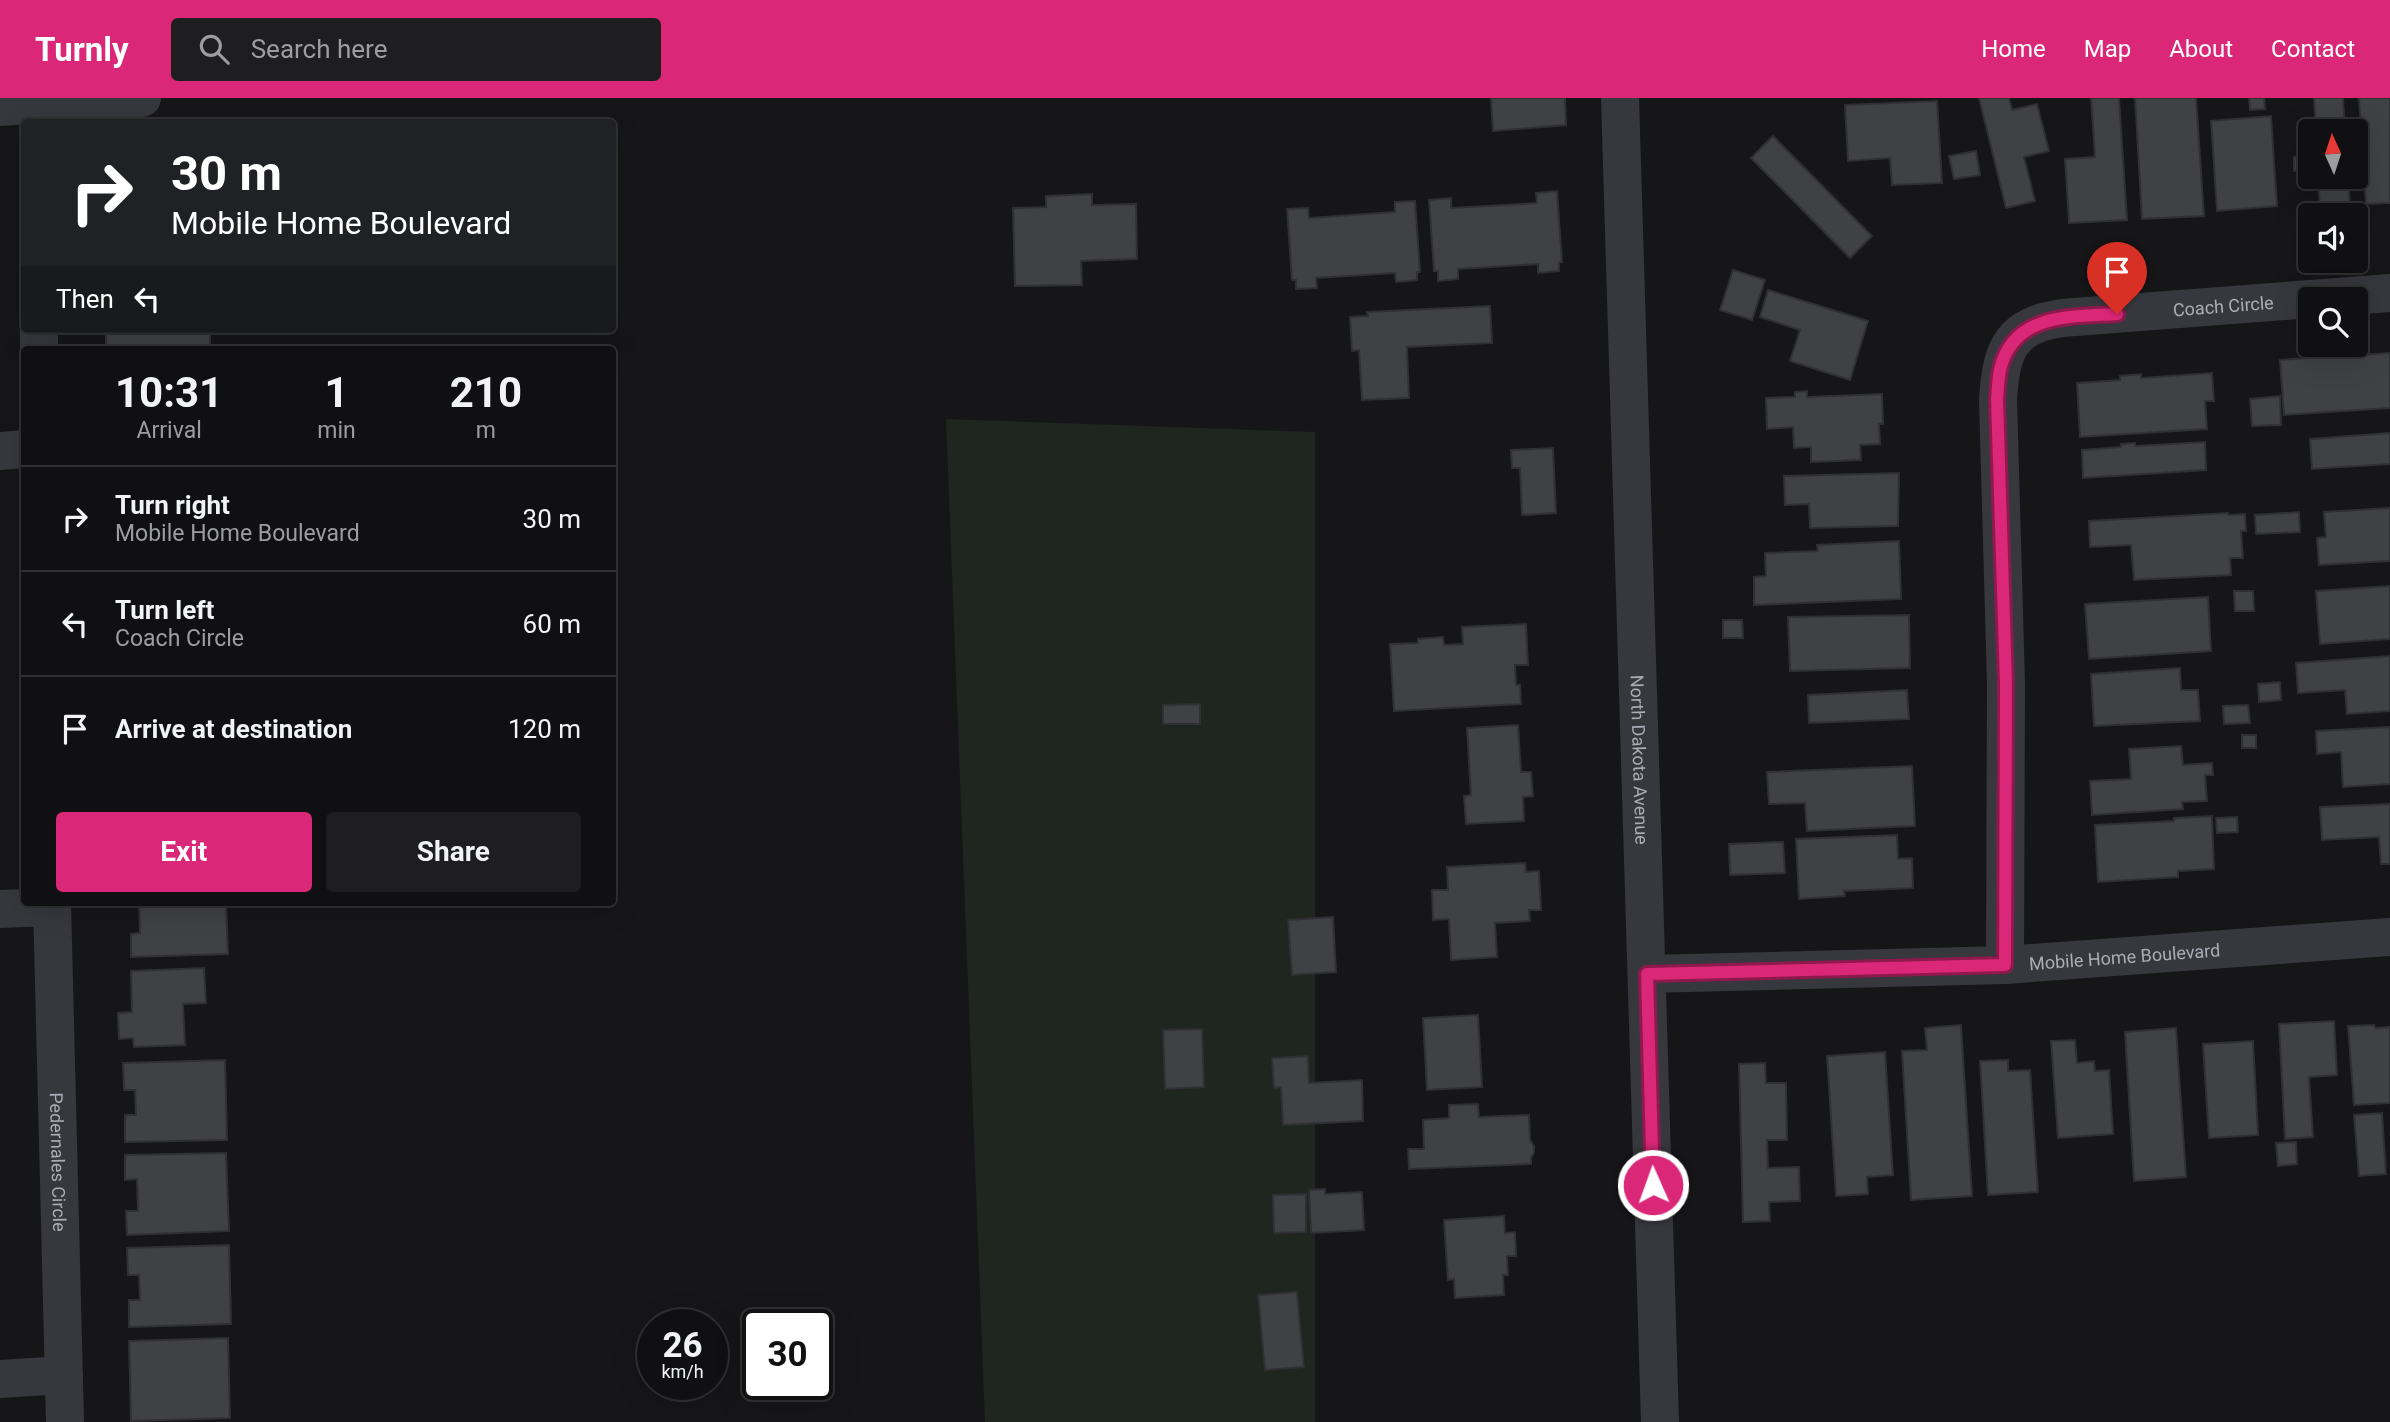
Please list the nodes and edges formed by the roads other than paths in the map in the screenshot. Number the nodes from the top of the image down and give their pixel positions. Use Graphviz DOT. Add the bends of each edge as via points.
graph roads {
  1 [pos="142,98"];
  2 [pos="1620,98"];
  3 [pos="22,111"];
  4 [pos="2390,293"];
  5 [pos="2368,295"];
  6 [pos="2298,300"];
  7 [pos="21,449"];
  8 [pos="0,450"];
  9 [pos="39,906"];
  10 [pos="52,906"];
  11 [pos="0,909"];
  12 [pos="2390,937"];
  13 [pos="2005,965"];
  14 [pos="1647,974"];
  15 [pos="64,1375"];
  16 [pos="0,1379"];
  17 [pos="65,1422"];
  18 [pos="1660,1422"];
  1 -- 3 [label="street"];
  2 -- 14 [label="street, North Dakota Avenue"];
  4 -- 5 [label="street, Coach Circle"];
  6 -- 13 [label="street, Coach Circle" via="2062,318 2033,325 2012,341 2000,367"];
  7 -- 8 [label="street"];
  9 -- 11 [label="street"];
  10 -- 15 [label="street, Pedernales Circle"];
  12 -- 13 [label="street, Mobile Home Boulevard"];
  13 -- 14 [label="street, Mobile Home Boulevard"];
  14 -- 18 [label="street, North Dakota Avenue"];
  15 -- 16 [label="street"];
  15 -- 17 [label="street, Pedernales Circle"];
}
